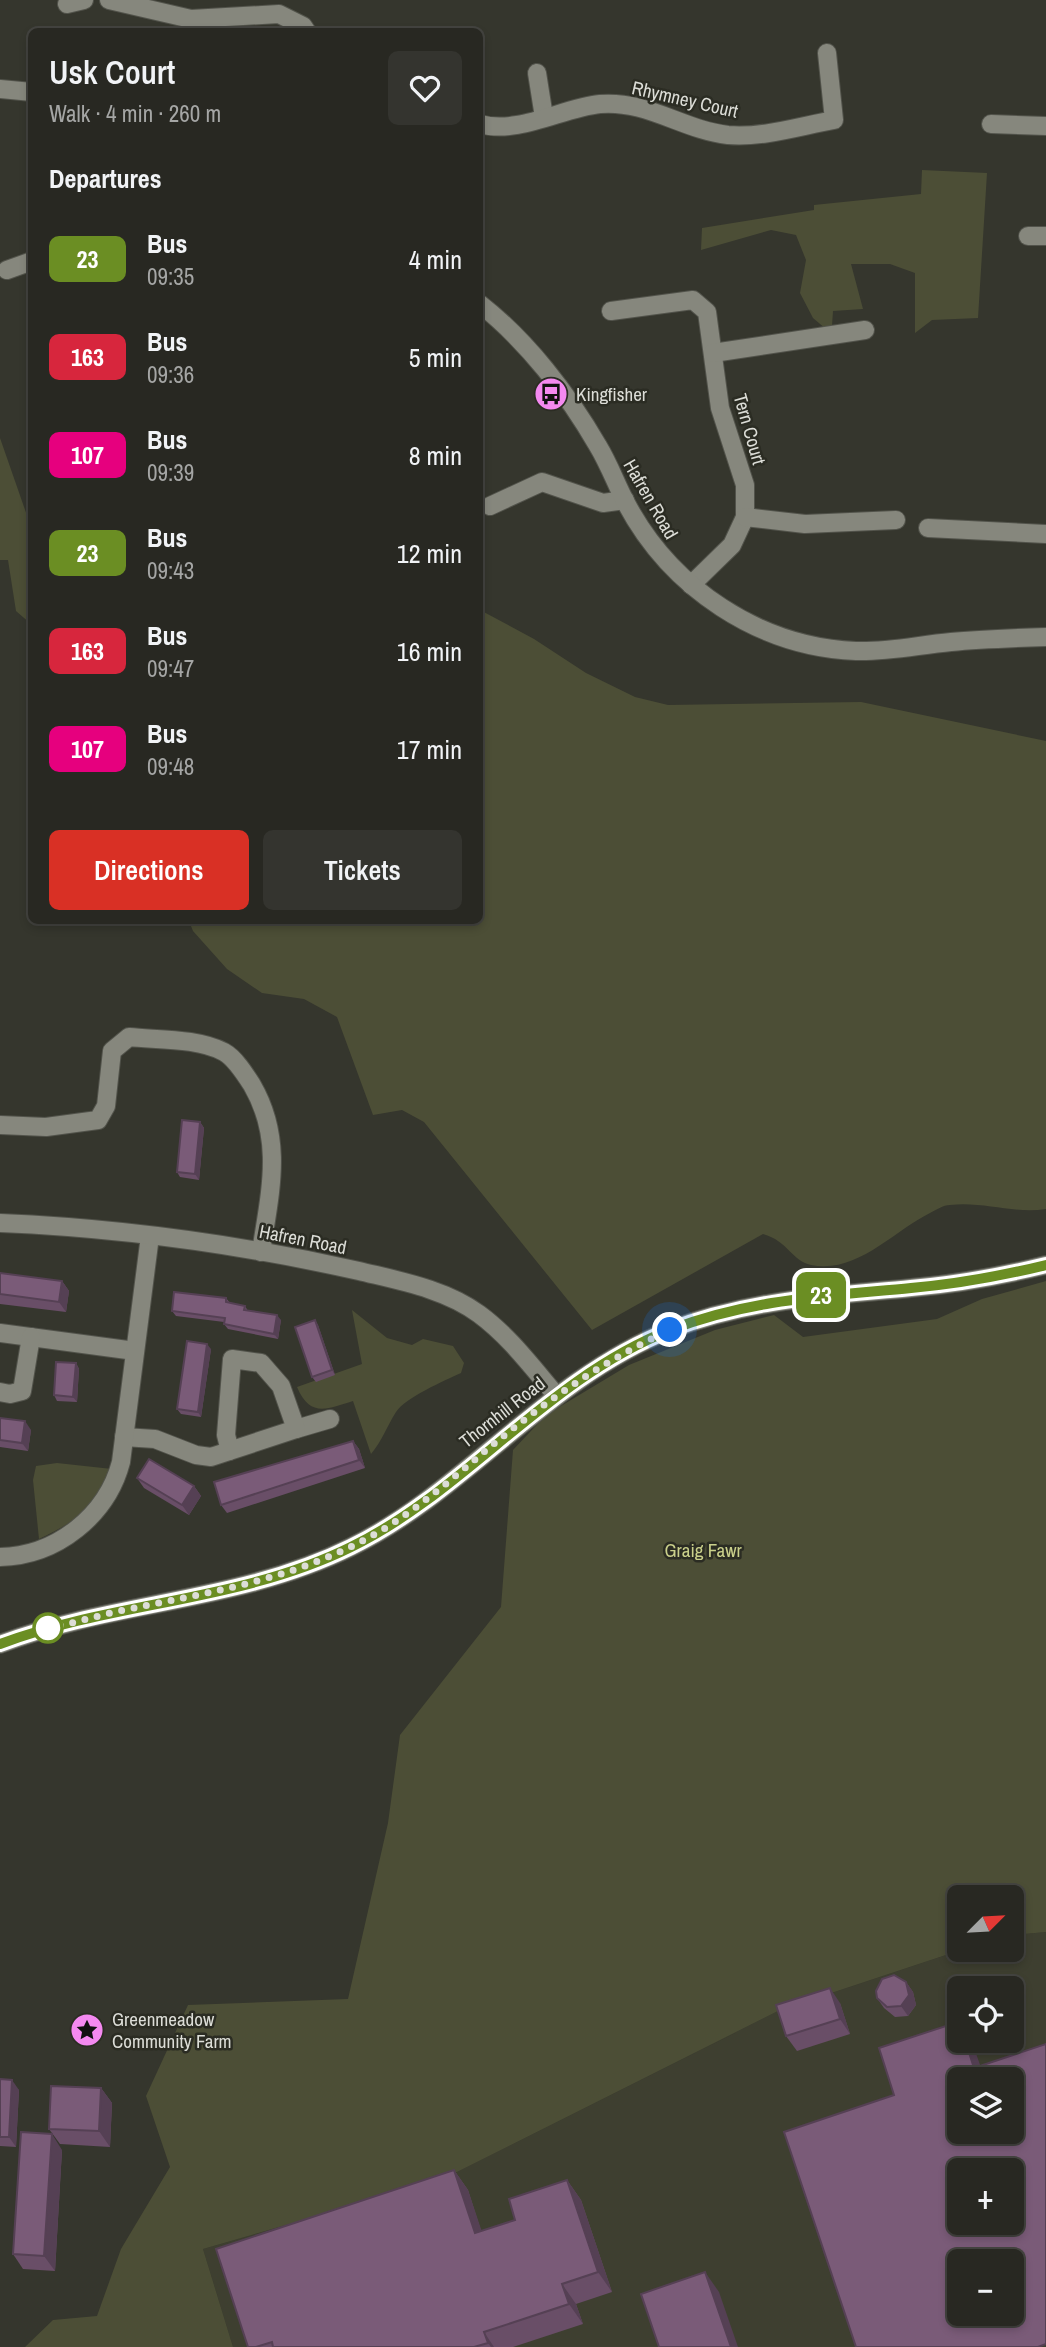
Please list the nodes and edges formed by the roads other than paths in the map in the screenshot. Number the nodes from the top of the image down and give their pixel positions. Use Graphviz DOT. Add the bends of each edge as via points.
graph roads {
  1 [pos="109,0"];
  2 [pos="304,28"];
  3 [pos="827,53"];
  4 [pos="537,73"];
  5 [pos="0,89"];
  6 [pos="28,92"];
  7 [pos="544,117"];
  8 [pos="483,124"];
  9 [pos="991,124"];
  10 [pos="1046,126"];
  11 [pos="28,262"];
  12 [pos="7,270"];
  13 [pos="483,307"];
  14 [pos="611,311"];
  15 [pos="865,330"];
  16 [pos="713,353"];
  17 [pos="625,500"];
  18 [pos="490,506"];
  19 [pos="745,517"];
  20 [pos="896,520"];
  21 [pos="928,528"];
  22 [pos="1046,534"];
  23 [pos="691,584"];
  24 [pos="1046,636"];
  25 [pos="0,1125"];
  26 [pos="0,1223"];
  27 [pos="150,1236"];
  28 [pos="261,1252"];
  29 [pos="1046,1265"];
  30 [pos="0,1333"];
  31 [pos="31,1337"];
  32 [pos="135,1351"];
  33 [pos="0,1392"];
  34 [pos="556,1395"];
  35 [pos="330,1419"];
  36 [pos="296,1429"];
  37 [pos="124,1437"];
  38 [pos="230,1451"];
  39 [pos="0,1557"];
  40 [pos="0,1644"];
  1 -- 2 [label="street" via="191,19 279,14"];
  3 -- 7 [label="street, Rhymney Court" via="834,120 729,135 633,105 599,104"];
  4 -- 7 [label="street"];
  5 -- 6 [label="street"];
  7 -- 8 [label="street, Rhymney Court" via="517,124"];
  9 -- 10 [label="street"];
  11 -- 12 [label="street"];
  13 -- 17 [label="street, Hafren Road" via="528,349 567,398"];
  14 -- 16 [label="street, Tern Court" via="692,300 707,312"];
  15 -- 16 [label="street"];
  16 -- 19 [label="street, Tern Court" via="720,408 745,485"];
  17 -- 18 [label="street" via="603,503 542,482"];
  17 -- 23 [label="street, Hafren Road" via="663,559"];
  19 -- 20 [label="street" via="805,524"];
  19 -- 23 [label="street, Tern Court" via="732,545"];
  21 -- 22 [label="street"];
  23 -- 24 [label="street, Hafren Road" via="752,625 821,648 897,650"];
  25 -- 28 [label="street" via="46,1127 97,1120 106,1107 112,1051 129,1037 206,1046 226,1053 263,1105 273,1143"];
  26 -- 27 [label="street, Hafren Road"];
  27 -- 28 [label="street, Hafren Road"];
  27 -- 32 [label="street"];
  28 -- 34 [label="street, Hafren Road" via="410,1283 448,1296 478,1313 504,1336"];
  29 -- 34 [label="street, Thornhill Road" via="990,1278 771,1301 707,1317 618,1354"];
  30 -- 31 [label="street"];
  31 -- 32 [label="street"];
  31 -- 33 [label="street" via="22,1391"];
  32 -- 37 [label="street"];
  34 -- 40 [label="street, Thornhill Road" via="390,1525 318,1562 259,1582 117,1612"];
  35 -- 36 [label="street"];
  36 -- 38 [label="street"];
  36 -- 38 [label="street" via="281,1386 270,1372 261,1363 232,1359 226,1435"];
  37 -- 38 [label="street" via="155,1439 211,1457"];
  37 -- 39 [label="street" via="115,1485 101,1508 57,1542"];
}
